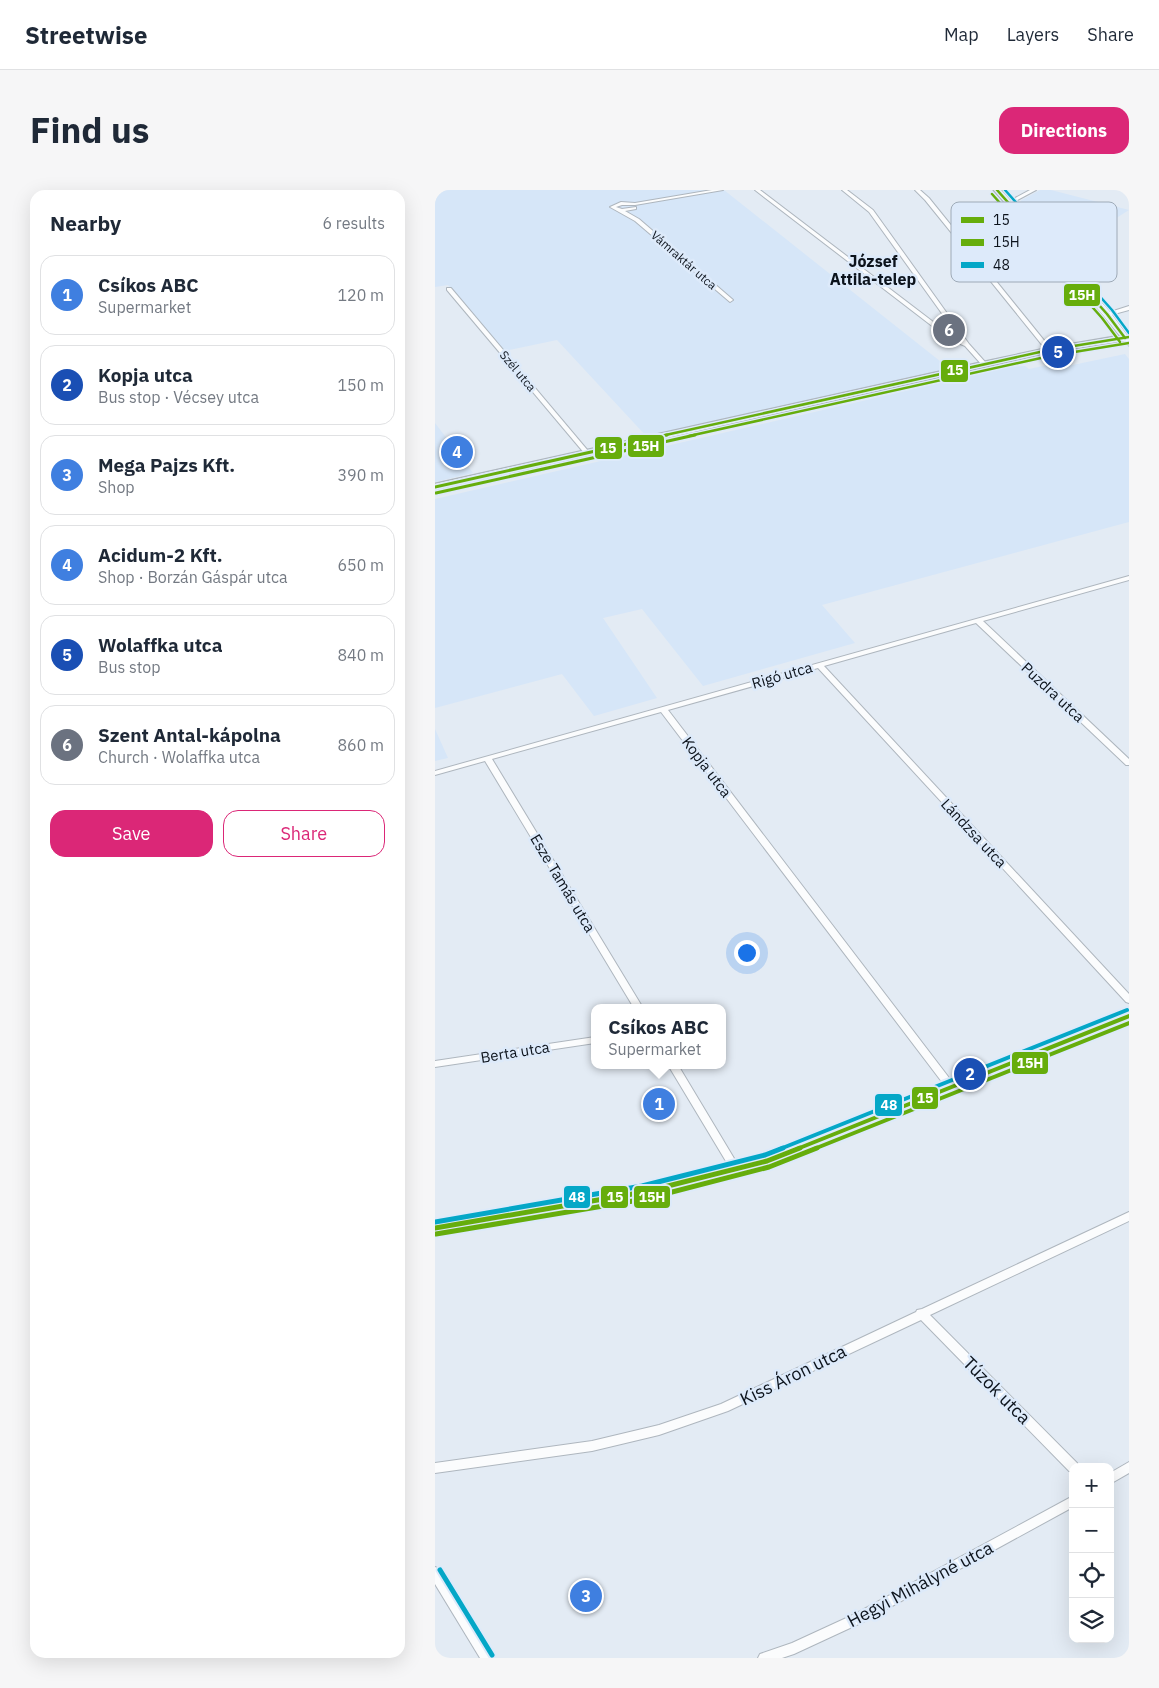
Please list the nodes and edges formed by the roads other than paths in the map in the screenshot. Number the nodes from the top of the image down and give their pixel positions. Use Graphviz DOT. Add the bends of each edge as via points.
graph roads {
  1 [pos="721,190"];
  2 [pos="757,190"];
  3 [pos="844,190"];
  4 [pos="917,190"];
  5 [pos="997,190"];
  6 [pos="1034,190"];
  7 [pos="1125,190"];
  8 [pos="1129,191"];
  9 [pos="1007,202"];
  10 [pos="1010,202"];
  11 [pos="633,207"];
  12 [pos="621,211"];
  13 [pos="637,220"];
  14 [pos="951,229"];
  15 [pos="994,282"];
  16 [pos="1078,282"];
  17 [pos="449,289"];
  18 [pos="730,300"];
  19 [pos="1129,308"];
  20 [pos="1107,314"];
  21 [pos="1128,339"];
  22 [pos="967,345"];
  23 [pos="1049,350"];
  24 [pos="984,364"];
  25 [pos="587,453"];
  26 [pos="435,487"];
  27 [pos="1129,578"];
  28 [pos="1120,581"];
  29 [pos="1129,588"];
  30 [pos="977,620"];
  31 [pos="819,665"];
  32 [pos="663,709"];
  33 [pos="487,758"];
  34 [pos="1129,763"];
  35 [pos="435,773"];
  36 [pos="1129,1000"];
  37 [pos="637,1004"];
  38 [pos="1129,1016"];
  39 [pos="591,1041"];
  40 [pos="435,1064"];
  41 [pos="675,1069"];
  42 [pos="951,1087"];
  43 [pos="736,1170"];
  44 [pos="1129,1216"];
  45 [pos="435,1228"];
  46 [pos="921,1313"];
  47 [pos="1069,1463"];
  48 [pos="435,1468"];
  49 [pos="1129,1468"];
  50 [pos="1114,1477"];
  51 [pos="1069,1503"];
  52 [pos="435,1574"];
  53 [pos="487,1658"];
  54 [pos="764,1658"];
  1 -- 11 [label="street"];
  2 -- 22 [label="street" via="951,338"];
  3 -- 22 [label="street" via="871,211"];
  4 -- 14 [label="street"];
  5 -- 9 [label="street"];
  6 -- 10 [label="street"];
  7 -- 8 [label="street"];
  11 -- 12 [label="street"];
  11 -- 12 [label="street" via="621,203 613,206 614,210"];
  11 -- 13 [label="street, Vámraktár utca"];
  12 -- 13 [label="street, Vámraktár utca"];
  13 -- 18 [label="street, Vámraktár utca"];
  15 -- 23 [label="street"];
  16 -- 20 [label="street"];
  17 -- 25 [label="street, Szél utca"];
  19 -- 20 [label="street"];
  20 -- 21 [label="street"];
  21 -- 23 [label="street"];
  22 -- 24 [label="street"];
  23 -- 24 [label="street"];
  24 -- 25 [label="street"];
  25 -- 26 [label="street"];
  27 -- 28 [label="street, Rigó utca"];
  28 -- 29 [label="street"];
  28 -- 30 [label="street, Rigó utca"];
  30 -- 31 [label="street, Rigó utca"];
  30 -- 34 [label="street, Puzdra utca"];
  31 -- 32 [label="street, Rigó utca"];
  31 -- 36 [label="street, Lándzsa utca"];
  32 -- 33 [label="street, Rigó utca"];
  32 -- 42 [label="street, Kopja utca"];
  33 -- 35 [label="street, Rigó utca"];
  33 -- 37 [label="street, Esze Tamás utca"];
  38 -- 42 [label="street"];
  39 -- 40 [label="street, Berta utca"];
  41 -- 43 [label="street"];
  42 -- 43 [label="street" via="767,1161"];
  43 -- 45 [label="street" via="603,1200"];
  44 -- 46 [label="street, Kiss Áron utca"];
  46 -- 47 [label="street, Túzok utca"];
  46 -- 48 [label="street, Kiss Áron utca" via="724,1408 659,1430 592,1446"];
  49 -- 50 [label="street"];
  51 -- 54 [label="street, Hegyi Mihályné utca" via="859,1618"];
  52 -- 53 [label="street"];
}
